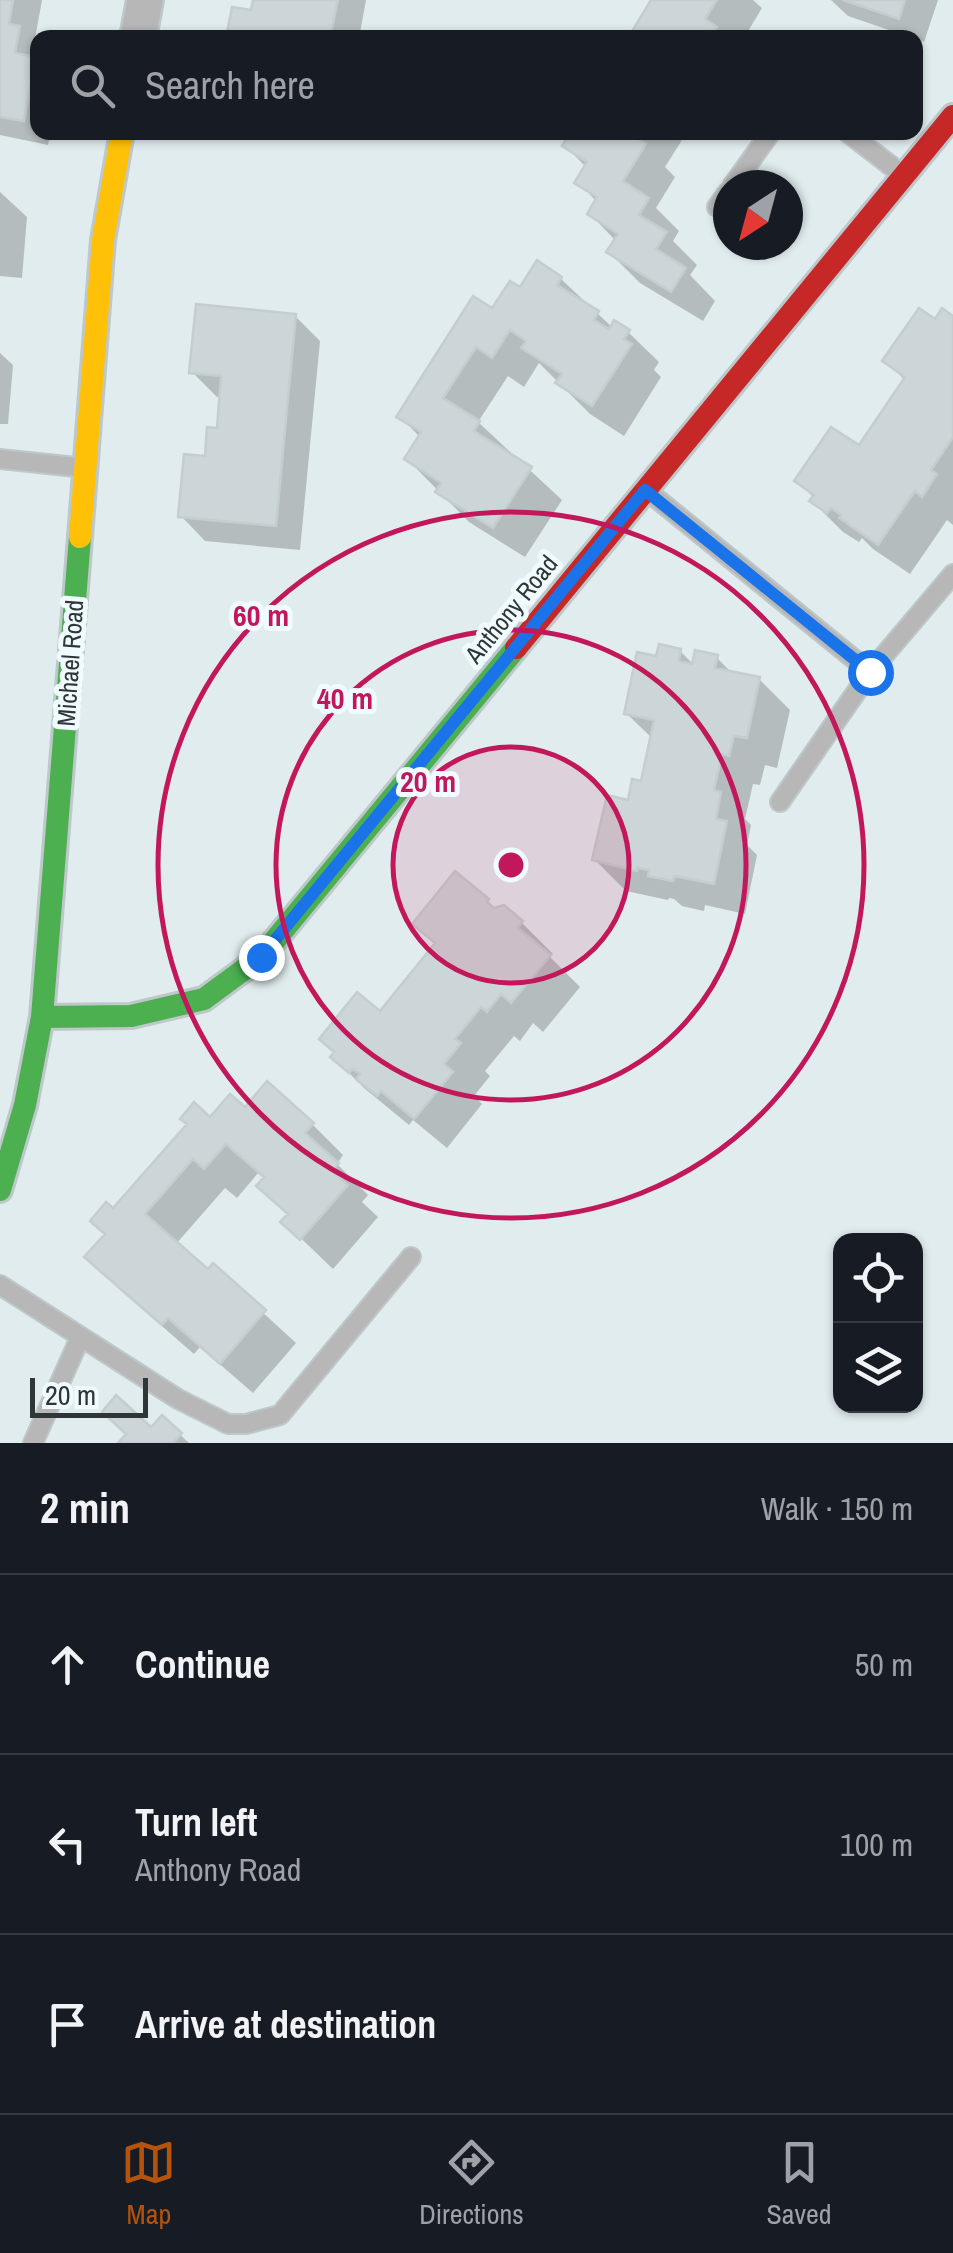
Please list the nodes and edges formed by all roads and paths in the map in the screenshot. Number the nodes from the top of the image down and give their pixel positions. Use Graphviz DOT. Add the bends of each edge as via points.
graph roads {
  1 [pos="145,0"];
  2 [pos="139,30"];
  3 [pos="953,116"];
  4 [pos="121,140"];
  5 [pos="765,140"];
  6 [pos="858,140"];
  7 [pos="744,170"];
  8 [pos="904,175"];
  9 [pos="0,459"];
  10 [pos="86,468"];
  11 [pos="645,490"];
  12 [pos="953,574"];
  13 [pos="870,672"];
  14 [pos="780,802"];
  15 [pos="42,1017"];
  16 [pos="0,1190"];
  17 [pos="412,1257"];
  18 [pos="0,1285"];
  19 [pos="80,1338"];
  20 [pos="33,1443"];
  1 -- 2 [label="street"];
  3 -- 8 [label="street, Anthony Road"];
  4 -- 10 [label="street, Michael Road" via="103,240"];
  5 -- 7 [label="lane"];
  6 -- 8 [label="lane"];
  8 -- 11 [label="street, Anthony Road"];
  9 -- 10 [label="lane"];
  10 -- 15 [label="street, Michael Road"];
  11 -- 13 [label="lane"];
  11 -- 15 [label="street, Anthony Road" via="261,957 204,999 131,1016"];
  12 -- 13 [label="lane"];
  13 -- 14 [label="lane"];
  15 -- 16 [label="street, Michael Road" via="15,1150"];
  17 -- 19 [label="lane" via="280,1416 228,1424"];
  18 -- 19 [label="lane"];
  19 -- 20 [label="lane"];
}
